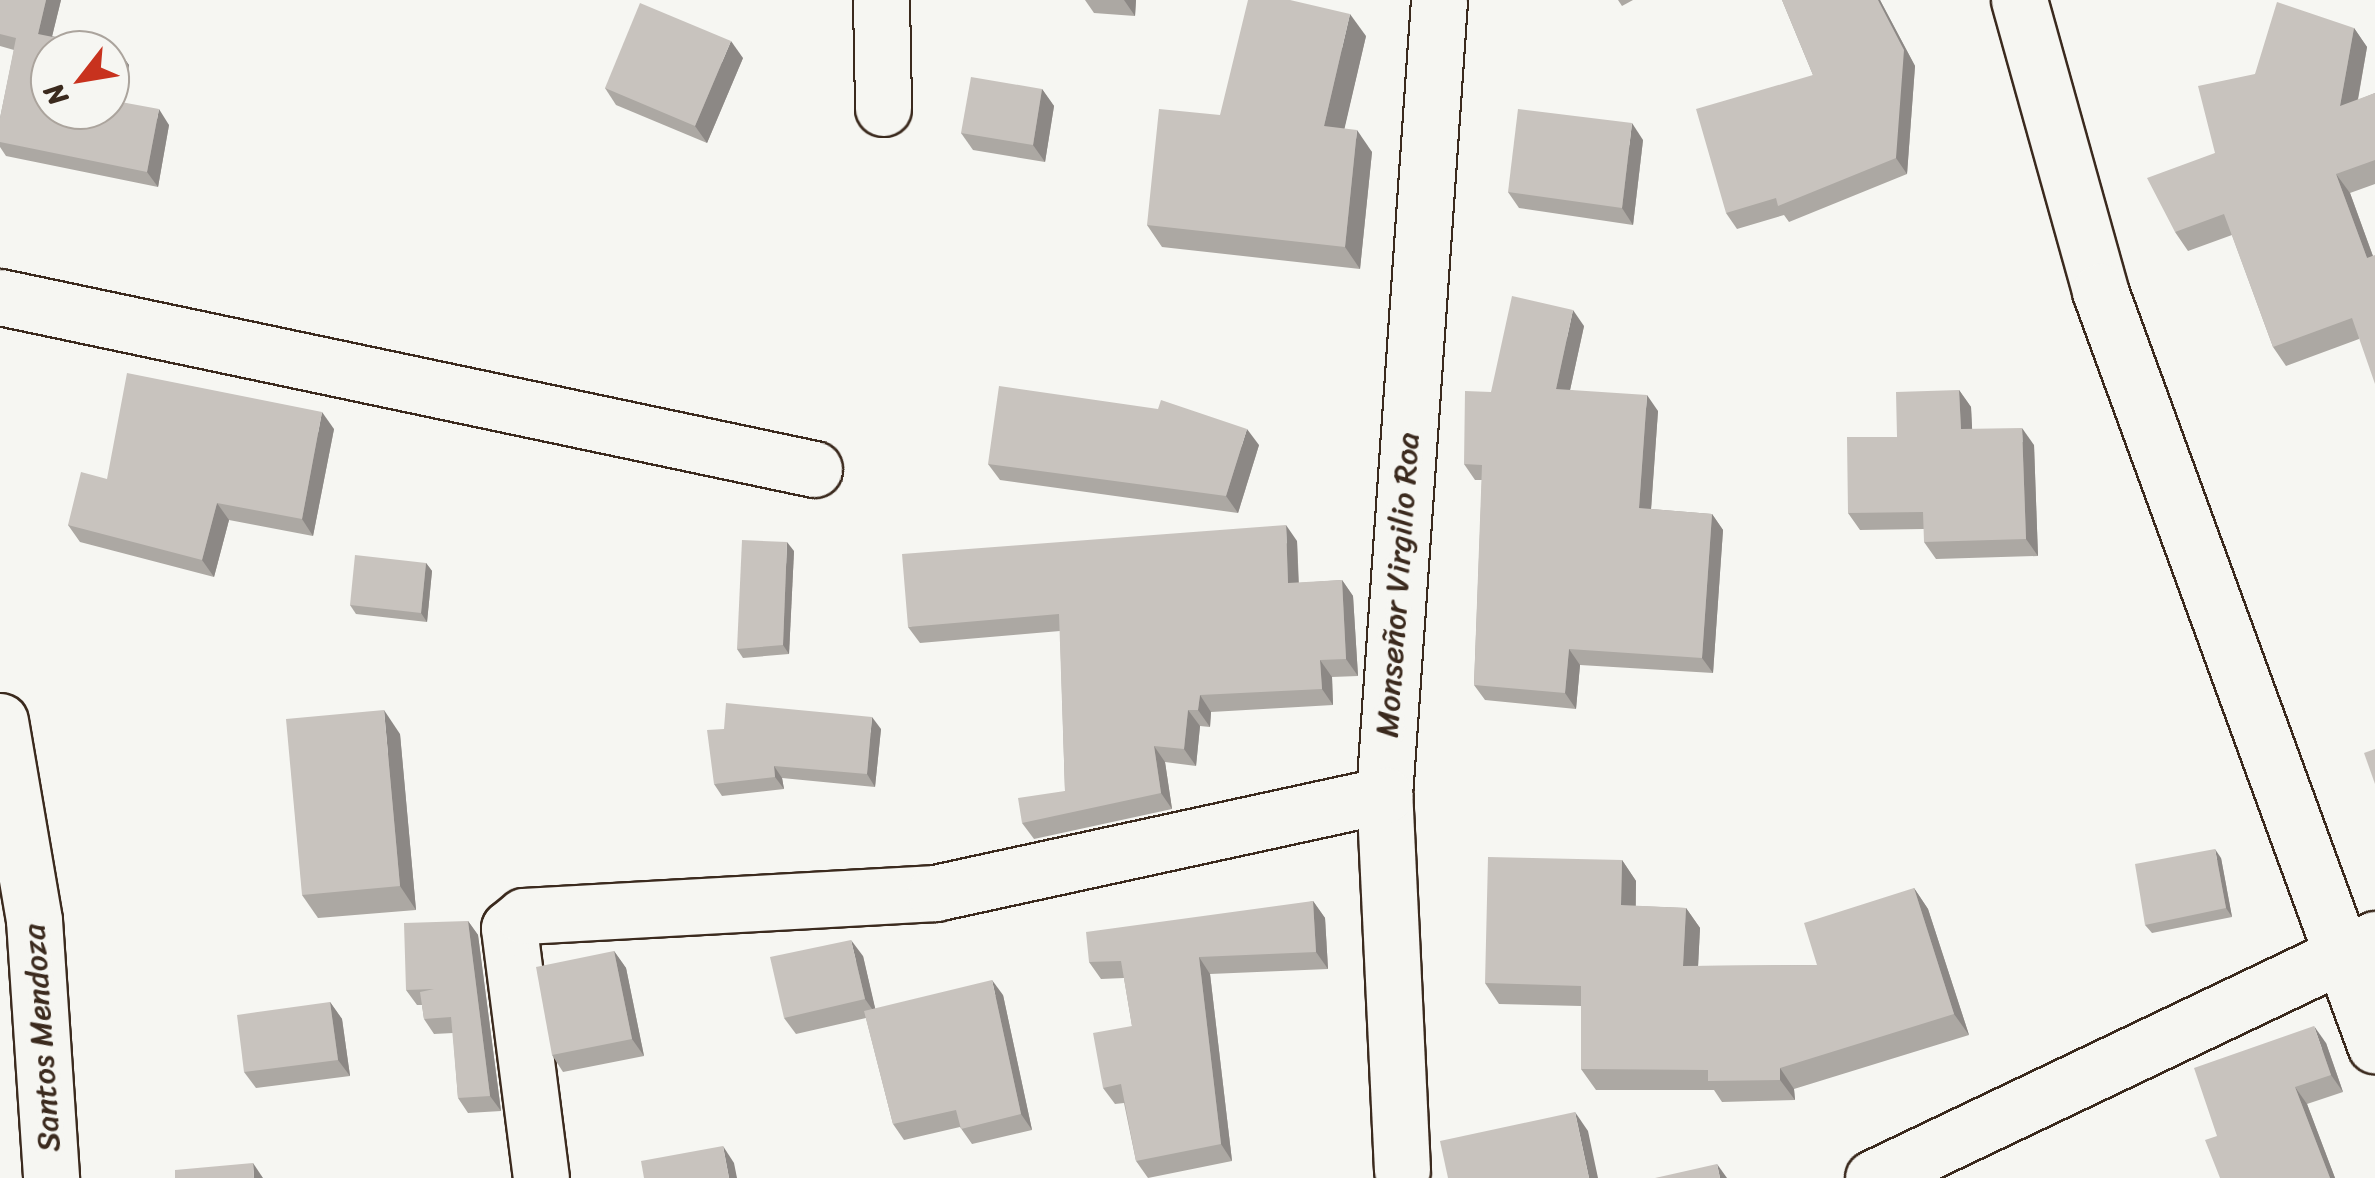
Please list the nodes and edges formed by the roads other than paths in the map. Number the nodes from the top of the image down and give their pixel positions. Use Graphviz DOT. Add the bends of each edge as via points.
graph roads {
  1 [pos="881,0"];
  2 [pos="1439,0"];
  3 [pos="2019,0"];
  4 [pos="882,108"];
  5 [pos="0,297"];
  6 [pos="814,469"];
  7 [pos="0,721"];
  8 [pos="1384,795"];
  9 [pos="2358,945"];
  10 [pos="2375,1045"];
  11 [pos="1402,1170"];
  12 [pos="51,1178"];
  13 [pos="541,1178"];
  14 [pos="1873,1178"];
  1 -- 4 [label="street"];
  2 -- 8 [label="street, Monseñor Virgilio Roa"];
  3 -- 9 [label="street" via="2100,291"];
  5 -- 6 [label="street"];
  7 -- 12 [label="street, Santos Mendoza" via="34,920"];
  8 -- 11 [label="street, Monseñor Virgilio Roa"];
  8 -- 13 [label="street" via="935,893 524,916 509,928"];
  9 -- 10 [label="street"];
  9 -- 14 [label="street"];
}
